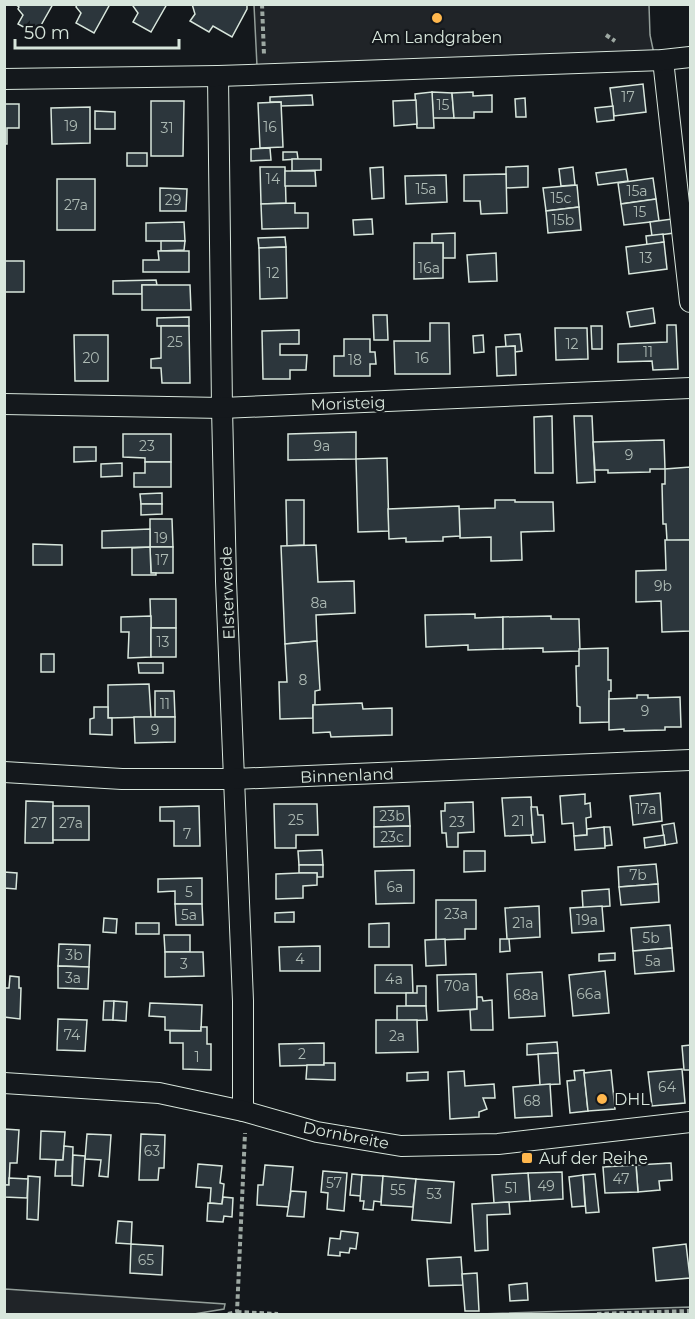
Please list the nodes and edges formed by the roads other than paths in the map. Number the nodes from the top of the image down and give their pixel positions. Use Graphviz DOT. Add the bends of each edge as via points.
graph roads {
  1 [pos="690,57"];
  2 [pos="663,60"];
  3 [pos="218,76"];
  4 [pos="4,79"];
  5 [pos="690,302"];
  6 [pos="690,388"];
  7 [pos="4,404"];
  8 [pos="222,408"];
  9 [pos="690,760"];
  10 [pos="4,772"];
  11 [pos="234,779"];
  12 [pos="4,1083"];
  13 [pos="243,1111"];
  14 [pos="690,1122"];
  1 -- 2 [label="street"];
  2 -- 3 [label="street"];
  2 -- 5 [label="street"];
  3 -- 4 [label="street"];
  3 -- 8 [label="street, Elsterweide"];
  6 -- 8 [label="street, Moristeig"];
  7 -- 8 [label="street, Moristeig"];
  8 -- 11 [label="street, Elsterweide"];
  9 -- 11 [label="street, Binnenland"];
  10 -- 11 [label="street, Binnenland" via="122,779"];
  11 -- 13 [label="street, Elsterweide"];
  12 -- 13 [label="street, Dornbreite" via="159,1093"];
  13 -- 14 [label="street, Dornbreite" via="317,1132 401,1146 509,1143"];
}
